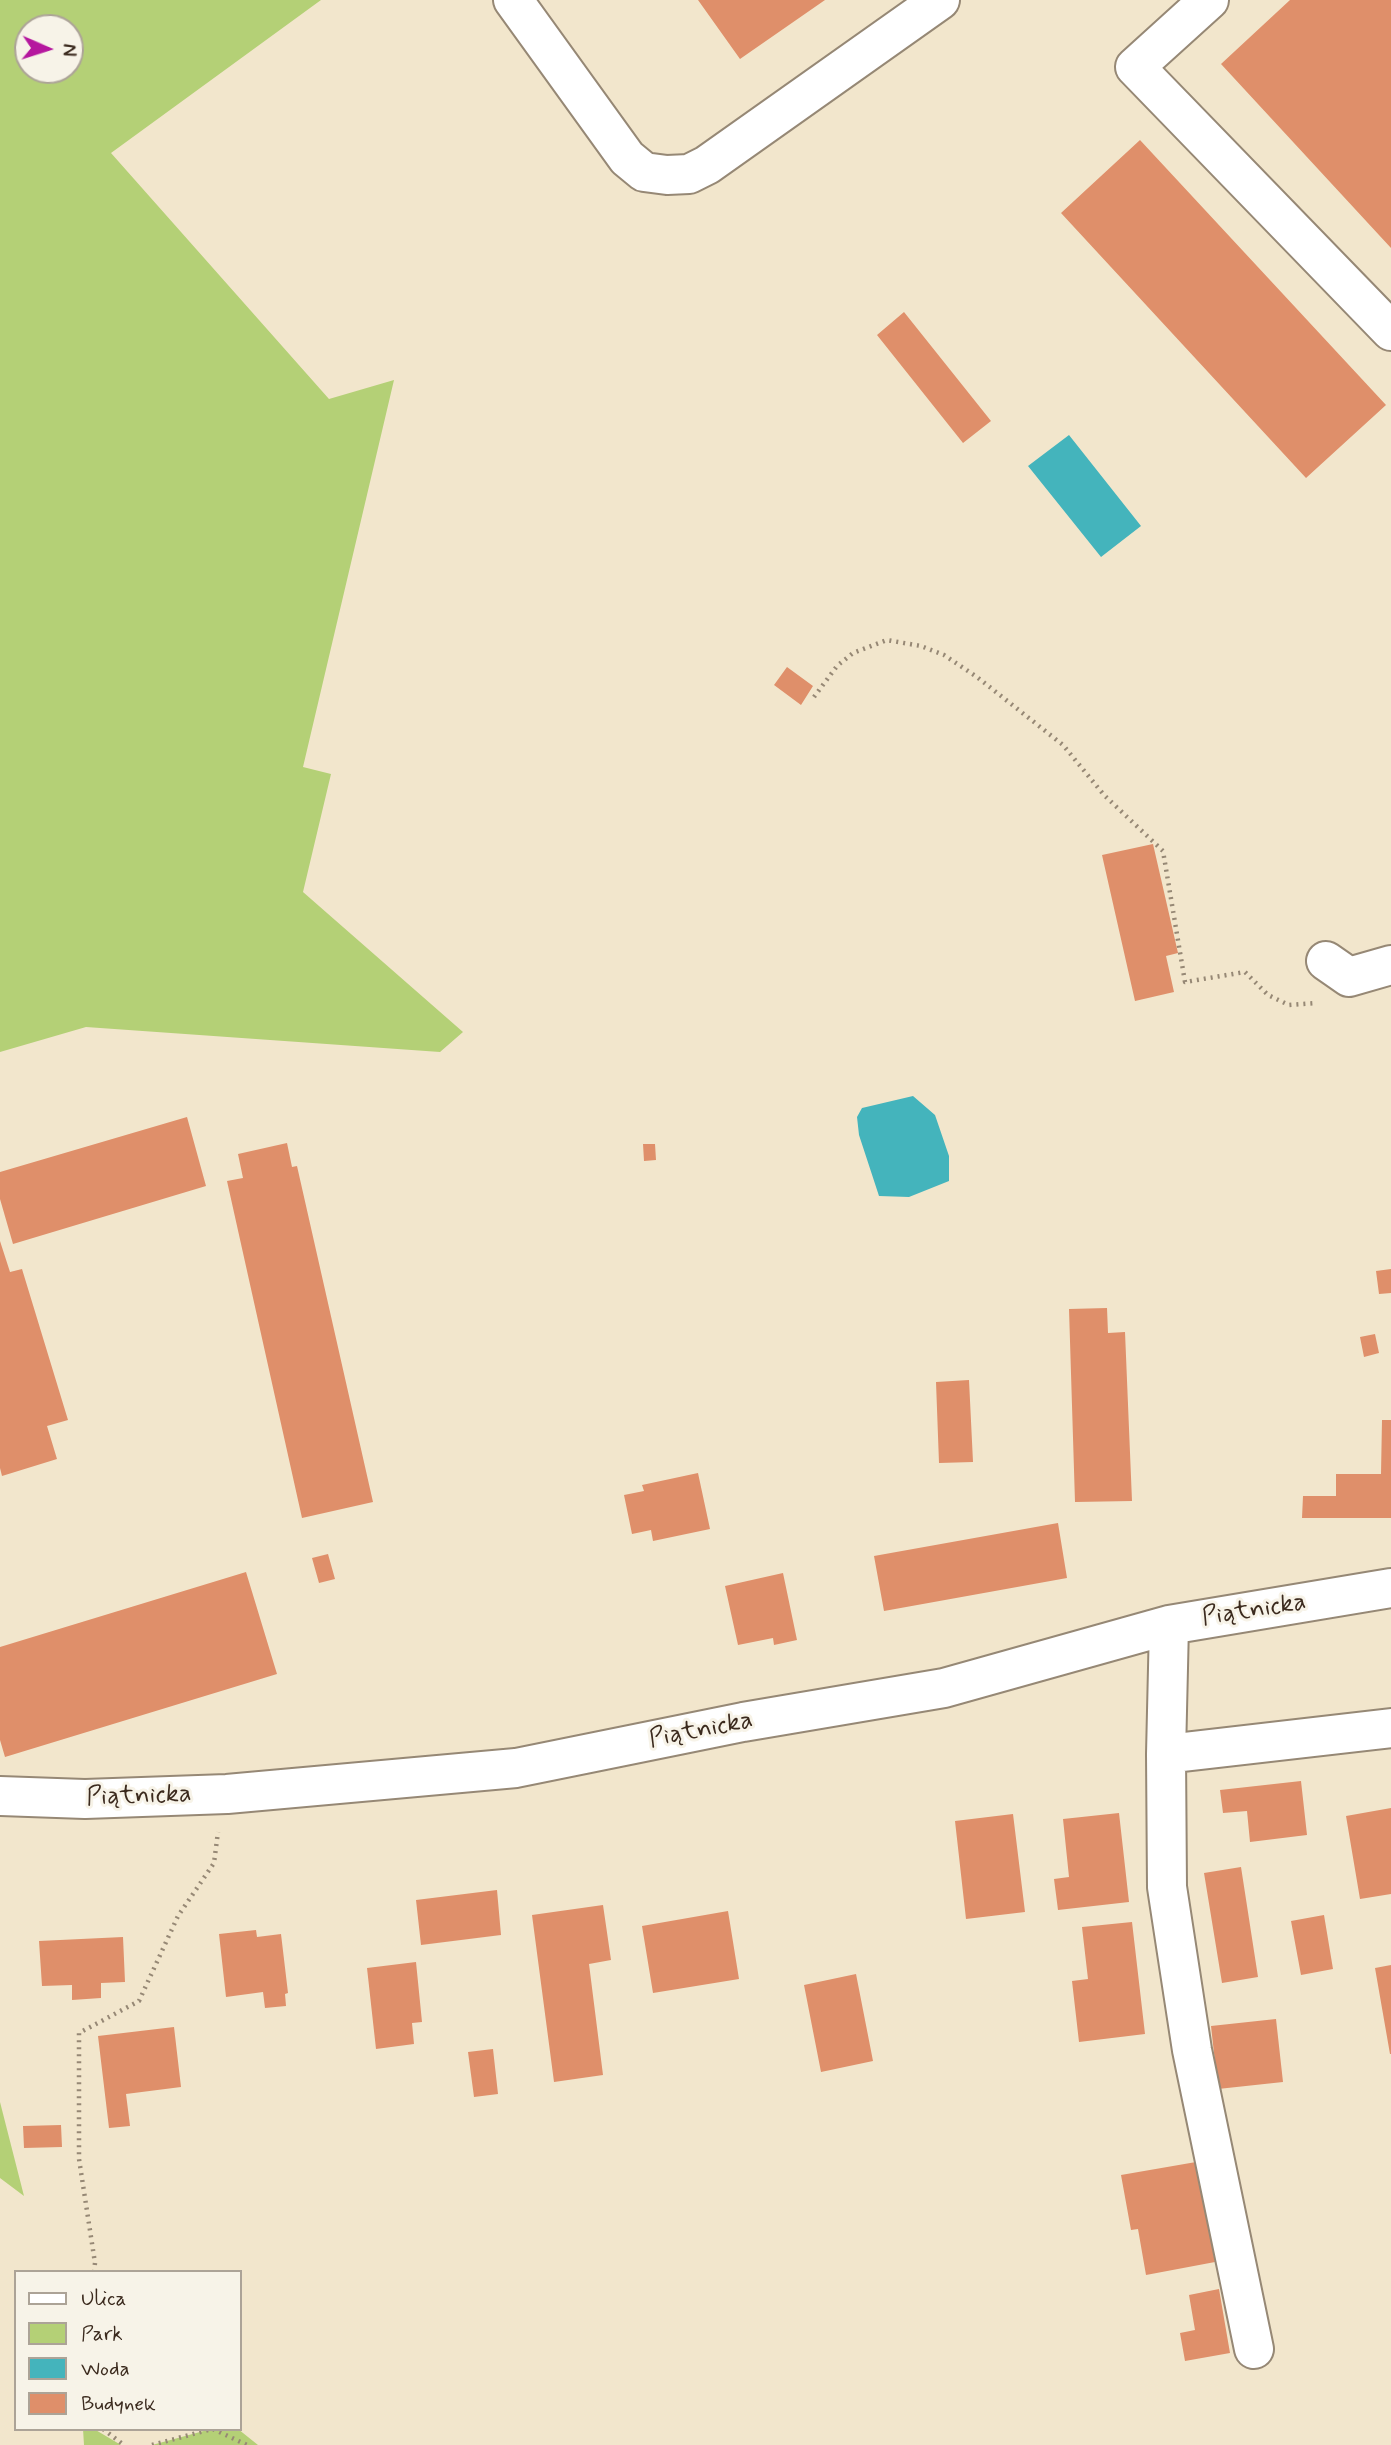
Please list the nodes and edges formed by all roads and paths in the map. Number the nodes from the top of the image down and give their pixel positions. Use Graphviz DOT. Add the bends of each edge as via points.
graph roads {
  1 [pos="513,0"];
  2 [pos="940,0"];
  3 [pos="1209,0"];
  4 [pos="1391,331"];
  5 [pos="814,697"];
  6 [pos="1326,961"];
  7 [pos="1391,965"];
  8 [pos="1328,999"];
  9 [pos="1391,1588"];
  10 [pos="1169,1625"];
  11 [pos="1391,1728"];
  12 [pos="1166,1754"];
  13 [pos="227,1794"];
  14 [pos="0,1797"];
  15 [pos="94,2270"];
  16 [pos="1254,2349"];
  17 [pos="106,2431"];
  18 [pos="205,2431"];
  19 [pos="217,2431"];
  20 [pos="124,2445"];
  21 [pos="152,2445"];
  22 [pos="247,2445"];
  1 -- 2 [label="street" via="626,158 644,172 667,176 689,174 708,165"];
  3 -- 4 [label="street" via="1135,67"];
  5 -- 8 [label="path" via="845,659 887,640 944,655 1063,745 1104,795 1163,851 1185,982 1245,972 1268,995 1289,1005"];
  6 -- 7 [label="street" via="1349,977"];
  9 -- 10 [label="street, Piątnicka"];
  10 -- 12 [label="street"];
  10 -- 13 [label="street, Piątnicka" via="944,1688 743,1722 516,1768"];
  11 -- 12 [label="street"];
  12 -- 16 [label="street" via="1167,1887 1192,2050"];
  13 -- 14 [label="street, Piątnicka"];
  13 -- 15 [label="path" via="214,1863 178,1916 139,2001 79,2033 79,2159"];
  17 -- 20 [label="path"];
  18 -- 21 [label="path"];
  19 -- 22 [label="path"];
}
